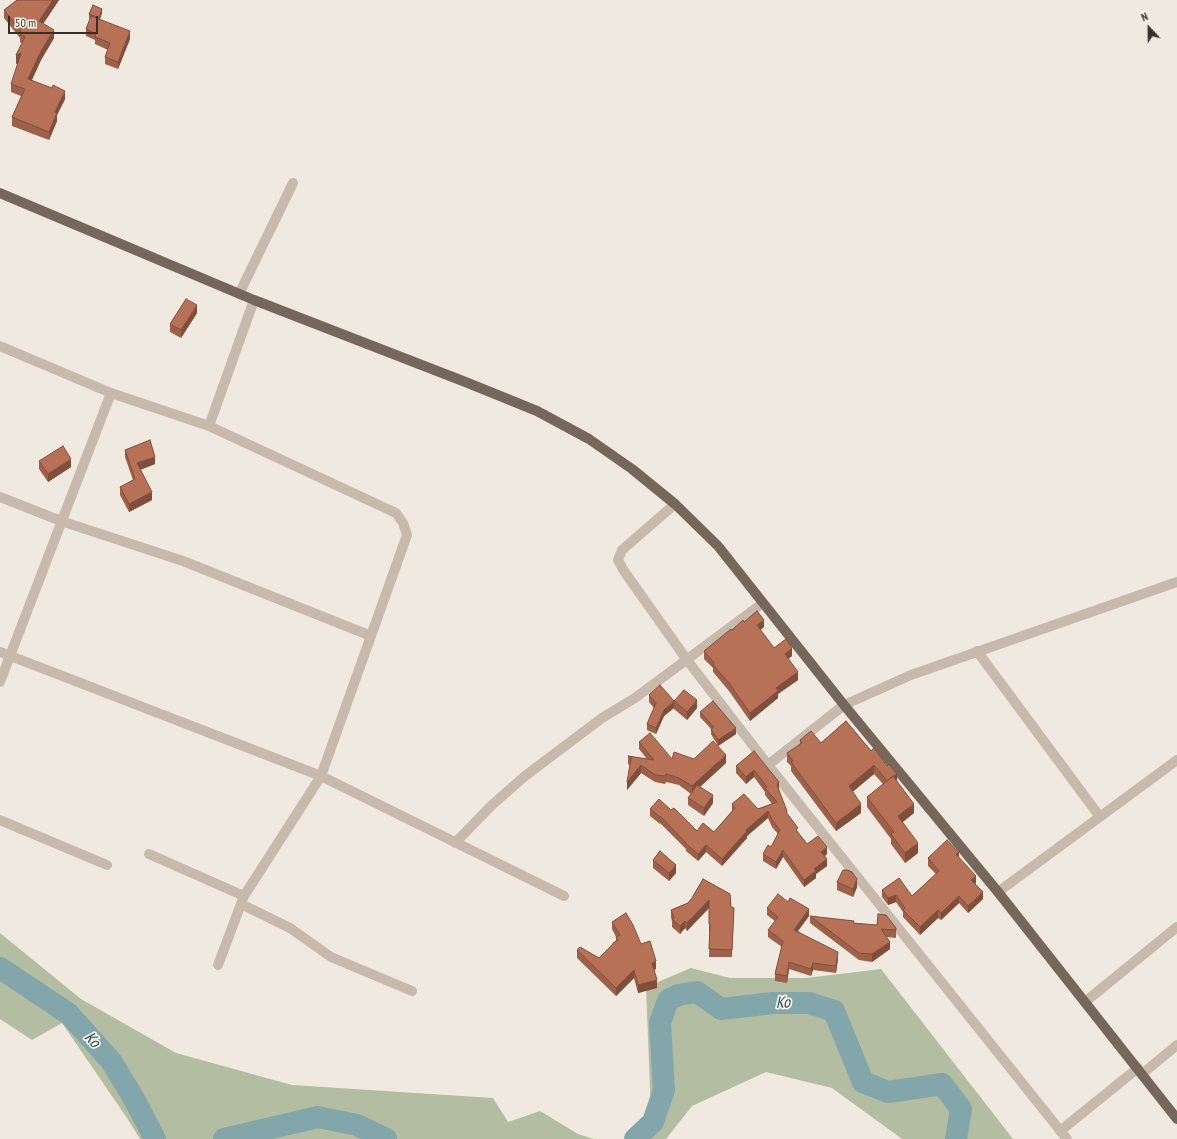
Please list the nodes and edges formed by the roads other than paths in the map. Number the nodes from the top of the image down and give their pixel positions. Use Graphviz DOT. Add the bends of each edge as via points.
graph roads {
  1 [pos="293,183"];
  2 [pos="0,193"];
  3 [pos="239,294"];
  4 [pos="254,300"];
  5 [pos="0,346"];
  6 [pos="111,393"];
  7 [pos="209,426"];
  8 [pos="0,497"];
  9 [pos="675,504"];
  10 [pos="61,521"];
  11 [pos="1177,582"];
  12 [pos="763,603"];
  13 [pos="371,636"];
  14 [pos="977,651"];
  15 [pos="0,652"];
  16 [pos="10,656"];
  17 [pos="686,660"];
  18 [pos="0,682"];
  19 [pos="844,705"];
  20 [pos="1177,760"];
  21 [pos="768,765"];
  22 [pos="321,776"];
  23 [pos="1100,817"];
  24 [pos="0,820"];
  25 [pos="455,843"];
  26 [pos="149,854"];
  27 [pos="107,865"];
  28 [pos="998,892"];
  29 [pos="564,896"];
  30 [pos="242,900"];
  31 [pos="1177,927"];
  32 [pos="218,965"];
  33 [pos="412,991"];
  34 [pos="1085,1002"];
  35 [pos="1177,1045"];
  36 [pos="1140,1071"];
  37 [pos="1177,1119"];
  38 [pos="1060,1130"];
  39 [pos="1067,1139"];
  1 -- 3 [label="street"];
  2 -- 3 [label="main road"];
  3 -- 4 [label="main road"];
  4 -- 7 [label="street"];
  4 -- 9 [label="main road" via="537,411 589,439"];
  5 -- 6 [label="street"];
  6 -- 7 [label="street"];
  6 -- 10 [label="street"];
  7 -- 13 [label="street" via="396,513 400,518 407,535"];
  8 -- 10 [label="street"];
  9 -- 12 [label="main road" via="718,546"];
  9 -- 17 [label="street" via="622,550 618,560"];
  10 -- 13 [label="street" via="183,561"];
  10 -- 16 [label="street"];
  11 -- 14 [label="street"];
  12 -- 17 [label="street"];
  12 -- 19 [label="main road"];
  13 -- 22 [label="street"];
  14 -- 19 [label="street" via="911,675"];
  14 -- 23 [label="street"];
  15 -- 16 [label="street"];
  16 -- 18 [label="street"];
  16 -- 22 [label="street"];
  17 -- 21 [label="street"];
  17 -- 25 [label="street" via="525,776"];
  19 -- 21 [label="street"];
  19 -- 28 [label="main road"];
  20 -- 23 [label="street"];
  21 -- 38 [label="street"];
  22 -- 25 [label="street"];
  22 -- 30 [label="street"];
  23 -- 28 [label="street"];
  24 -- 27 [label="street"];
  25 -- 29 [label="street"];
  26 -- 30 [label="street"];
  28 -- 34 [label="main road"];
  30 -- 32 [label="street"];
  30 -- 33 [label="street" via="290,928 331,957"];
  31 -- 34 [label="street"];
  34 -- 36 [label="main road"];
  35 -- 36 [label="street"];
  36 -- 37 [label="main road"];
  36 -- 38 [label="street"];
  38 -- 39 [label="street"];
}
